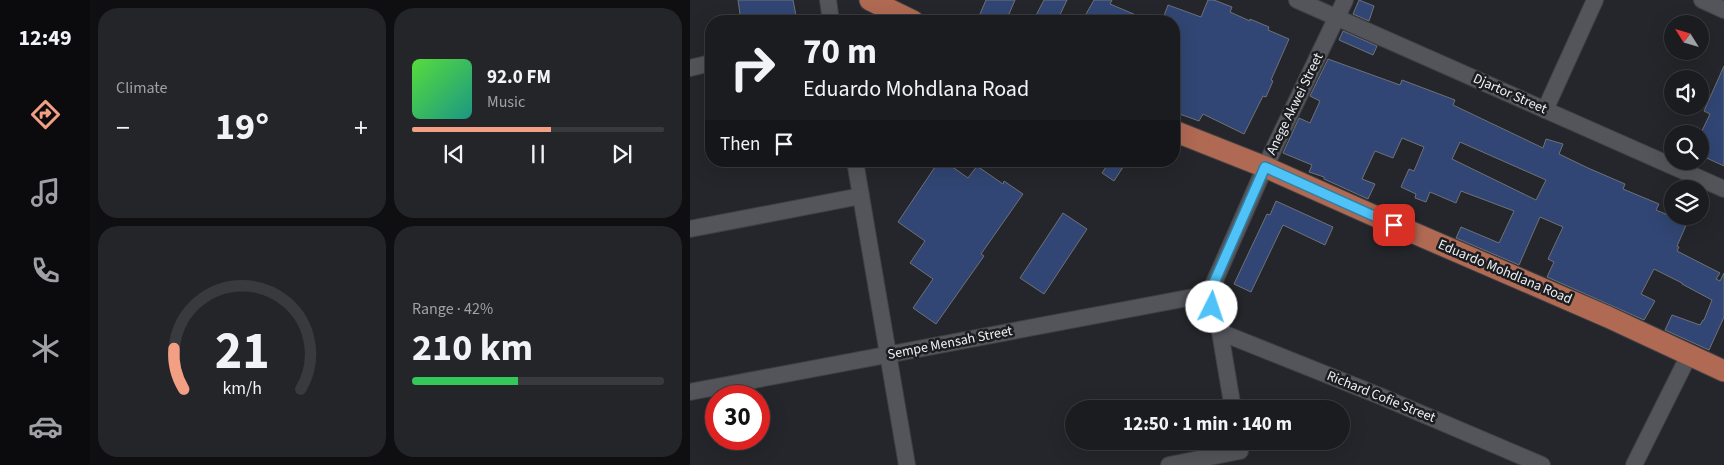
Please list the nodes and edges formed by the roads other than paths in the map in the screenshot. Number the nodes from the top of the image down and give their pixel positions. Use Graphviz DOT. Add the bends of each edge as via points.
graph roads {
  1 [pos="828,0"];
  2 [pos="870,0"];
  3 [pos="1297,0"];
  4 [pos="1345,0"];
  5 [pos="1595,0"];
  6 [pos="1702,0"];
  7 [pos="1724,10"];
  8 [pos="830,15"];
  9 [pos="901,15"];
  10 [pos="1337,18"];
  11 [pos="705,64"];
  12 [pos="690,68"];
  13 [pos="1545,110"];
  14 [pos="1180,133"];
  15 [pos="855,167"];
  16 [pos="1265,167"];
  17 [pos="1724,189"];
  18 [pos="860,196"];
  19 [pos="690,229"];
  20 [pos="1209,294"];
  21 [pos="1220,332"];
  22 [pos="887,354"];
  23 [pos="1689,355"];
  24 [pos="1724,371"];
  25 [pos="690,392"];
  26 [pos="1231,400"];
  27 [pos="1241,452"];
  28 [pos="907,465"];
  29 [pos="1169,465"];
  30 [pos="1542,465"];
  31 [pos="1634,465"];
  1 -- 8 [label="street"];
  2 -- 9 [label="main road"];
  3 -- 10 [label="street, Djartor Street"];
  4 -- 10 [label="street, Anege Akwei Street"];
  5 -- 13 [label="street"];
  6 -- 7 [label="street"];
  10 -- 13 [label="street, Djartor Street"];
  10 -- 16 [label="street, Anege Akwei Street"];
  11 -- 12 [label="street"];
  13 -- 17 [label="street, Djartor Street"];
  14 -- 16 [label="main road, Eduardo Mohdlana Road"];
  15 -- 18 [label="street"];
  16 -- 20 [label="street, Anege Akwei Street"];
  16 -- 23 [label="main road, Eduardo Mohdlana Road"];
  18 -- 19 [label="street"];
  18 -- 22 [label="street"];
  20 -- 21 [label="street"];
  20 -- 22 [label="street, Sempe Mensah Street"];
  21 -- 26 [label="street"];
  21 -- 30 [label="street, Richard Cofie Street"];
  22 -- 25 [label="street, Sempe Mensah Street"];
  22 -- 28 [label="street"];
  23 -- 24 [label="main road, Eduardo Mohdlana Road"];
  23 -- 31 [label="street"];
  27 -- 29 [label="street"];
}
